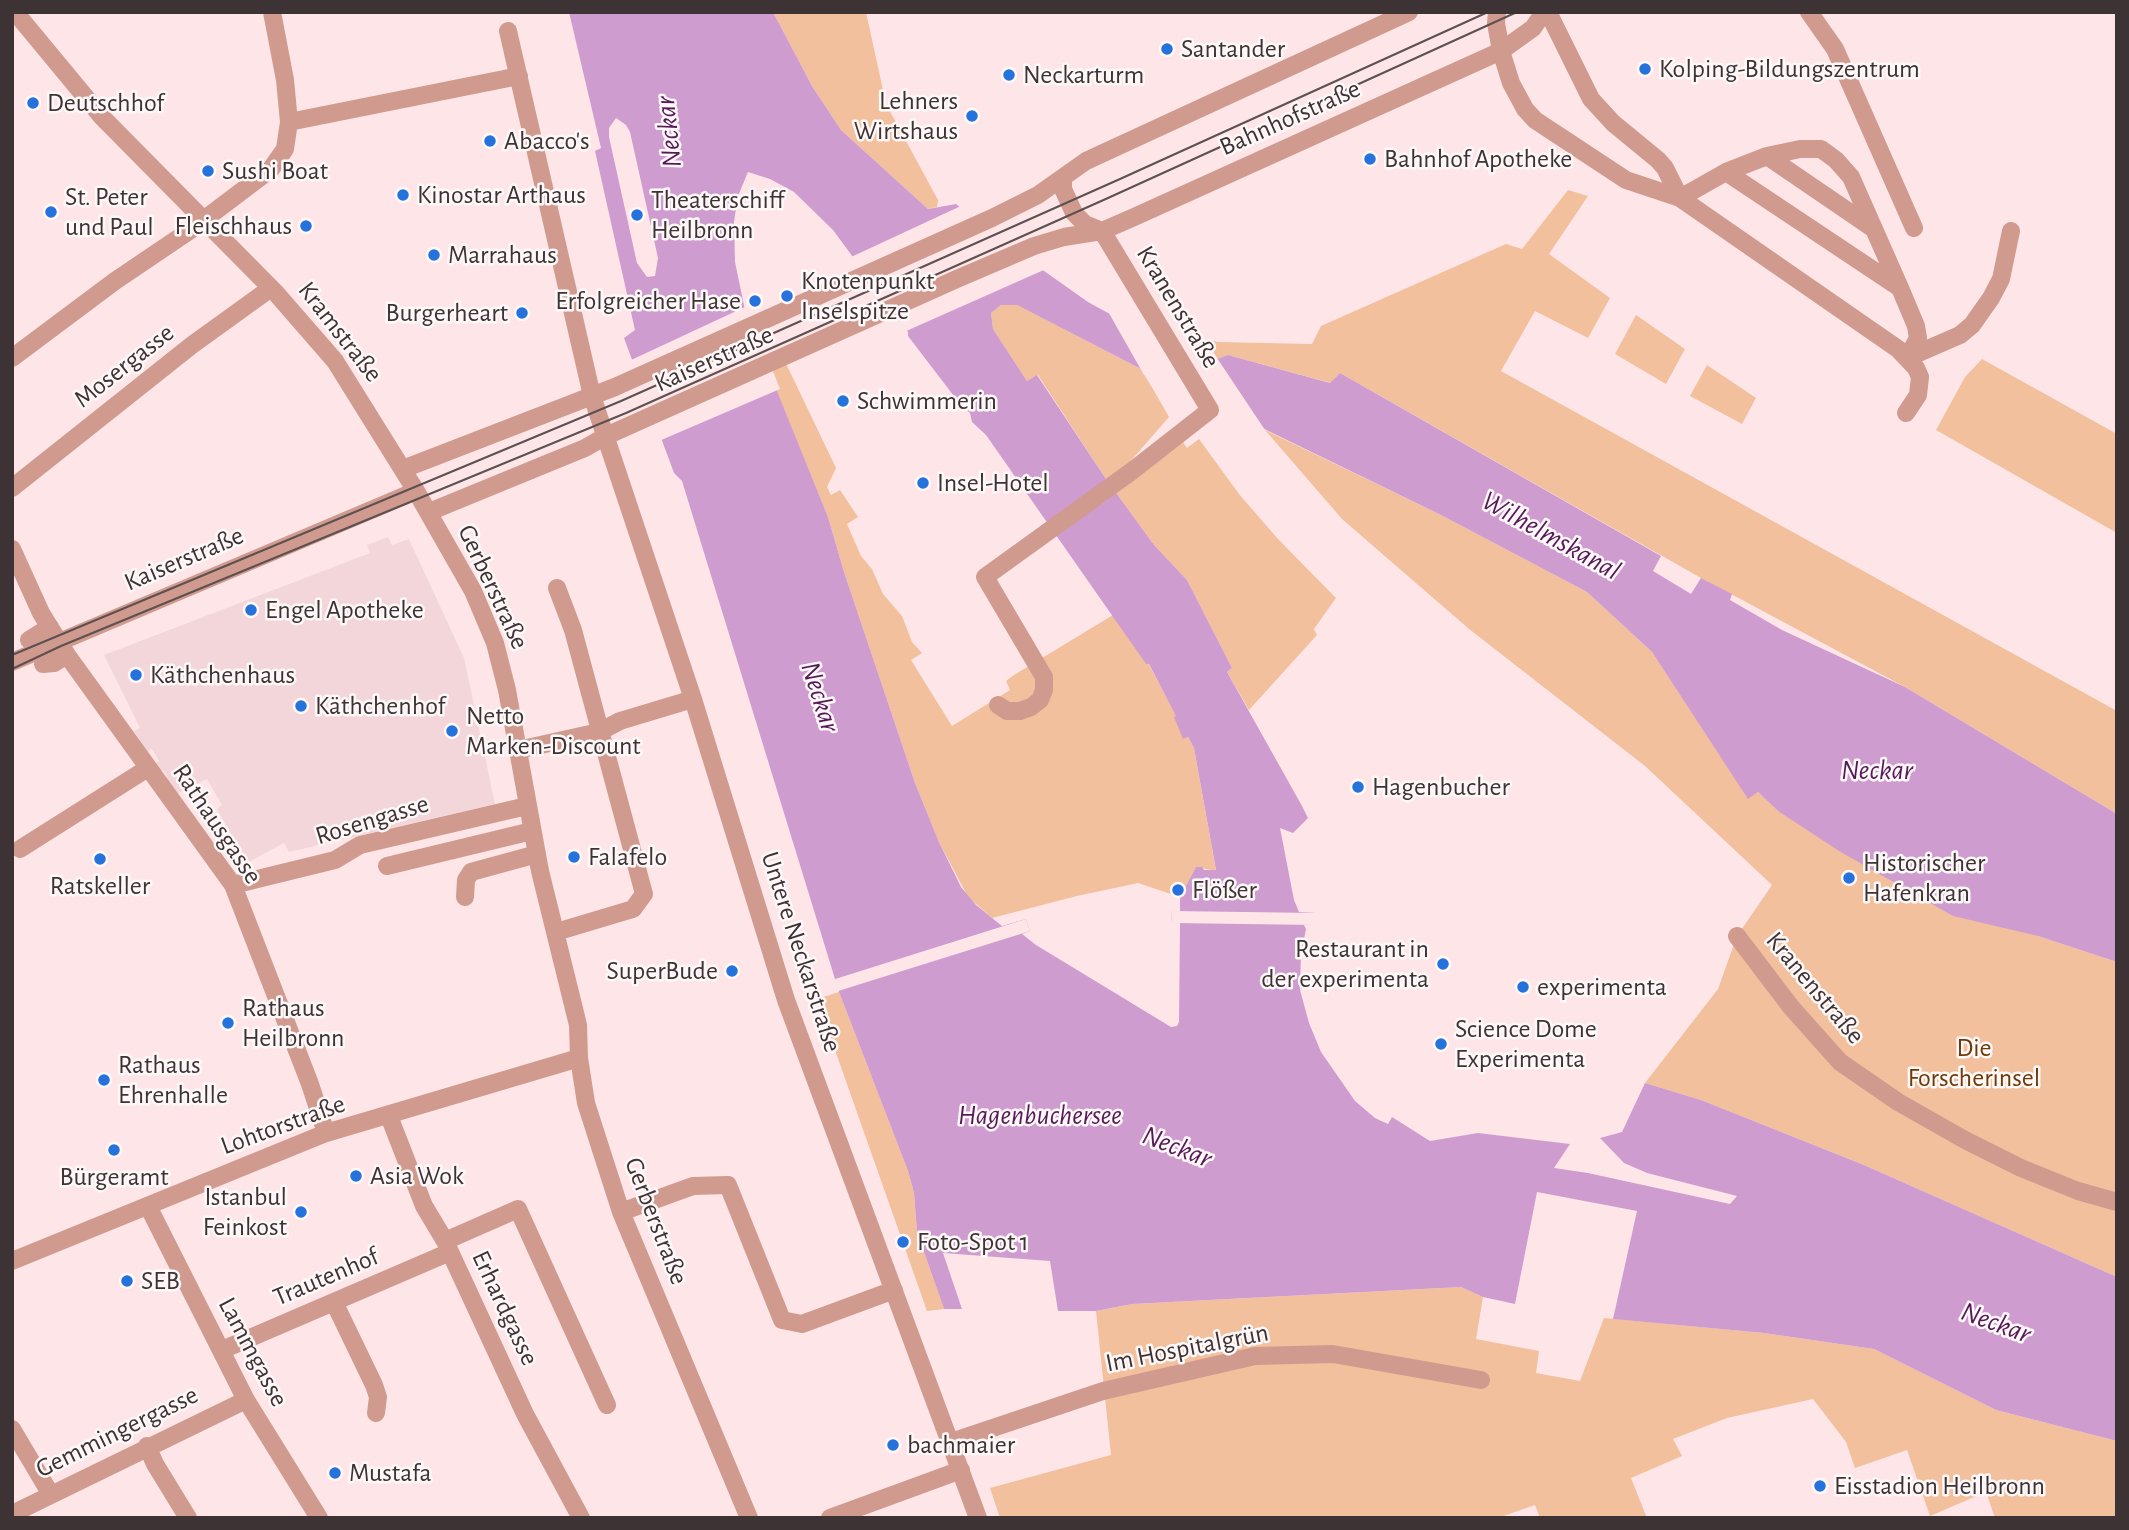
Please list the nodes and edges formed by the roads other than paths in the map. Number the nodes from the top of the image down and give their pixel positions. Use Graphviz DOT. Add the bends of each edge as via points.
graph roads {
  1 [pos="15,12"];
  2 [pos="272,12"];
  3 [pos="1409,12"];
  4 [pos="1497,12"];
  5 [pos="1546,12"];
  6 [pos="1809,12"];
  7 [pos="508,31"];
  8 [pos="1501,51"];
  9 [pos="519,76"];
  10 [pos="289,122"];
  11 [pos="1767,156"];
  12 [pos="1726,172"];
  13 [pos="1063,178"];
  14 [pos="1680,198"];
  15 [pos="203,220"];
  16 [pos="1914,228"];
  17 [pos="1102,231"];
  18 [pos="1876,231"];
  19 [pos="2011,232"];
  20 [pos="271,288"];
  21 [pos="1900,288"];
  22 [pos="12,358"];
  23 [pos="1908,358"];
  24 [pos="592,396"];
  25 [pos="1906,414"];
  26 [pos="606,436"];
  27 [pos="403,469"];
  28 [pos="12,488"];
  29 [pos="416,491"];
  30 [pos="429,512"];
  31 [pos="12,549"];
  32 [pos="557,588"];
  33 [pos="29,640"];
  34 [pos="58,641"];
  35 [pos="12,662"];
  36 [pos="43,664"];
  37 [pos="693,699"];
  38 [pos="998,705"];
  39 [pos="599,732"];
  40 [pos="518,750"];
  41 [pos="148,768"];
  42 [pos="527,806"];
  43 [pos="532,831"];
  44 [pos="20,849"];
  45 [pos="537,854"];
  46 [pos="387,866"];
  47 [pos="233,885"];
  48 [pos="465,897"];
  49 [pos="556,932"];
  50 [pos="1737,936"];
  51 [pos="579,1058"];
  52 [pos="389,1116"];
  53 [pos="326,1133"];
  54 [pos="2117,1202"];
  55 [pos="148,1206"];
  56 [pos="621,1212"];
  57 [pos="448,1246"];
  58 [pos="12,1261"];
  59 [pos="894,1290"];
  60 [pos="334,1302"];
  61 [pos="222,1350"];
  62 [pos="1481,1380"];
  63 [pos="246,1400"];
  64 [pos="607,1405"];
  65 [pos="376,1413"];
  66 [pos="12,1429"];
  67 [pos="951,1442"];
  68 [pos="147,1447"];
  69 [pos="961,1469"];
  70 [pos="50,1493"];
  71 [pos="12,1514"];
  72 [pos="188,1518"];
  73 [pos="319,1518"];
  74 [pos="581,1518"];
  75 [pos="749,1518"];
  76 [pos="830,1518"];
  77 [pos="978,1518"];
  1 -- 15 [label="street, Kramstraße" via="102,117"];
  2 -- 10 [label="street"];
  3 -- 13 [label="street, Bahnhofstraße" via="1086,162"];
  4 -- 8 [label="street"];
  5 -- 8 [label="street, Bahnhofstraße" via="1533,28"];
  5 -- 14 [label="street" via="1591,99 1658,160"];
  6 -- 16 [label="street" via="1835,49"];
  7 -- 9 [label="street, Untere Neckarstraße"];
  8 -- 14 [label="street" via="1518,97 1535,120 1626,180"];
  8 -- 17 [label="street, Bahnhofstraße"];
  9 -- 10 [label="street"];
  9 -- 24 [label="street, Untere Neckarstraße"];
  10 -- 15 [label="street" via="285,149 271,169"];
  11 -- 12 [label="street"];
  11 -- 18 [label="street"];
  11 -- 18 [label="street" via="1821,149 1851,177"];
  12 -- 14 [label="street"];
  12 -- 21 [label="street"];
  13 -- 17 [label="street" via="1074,213"];
  13 -- 24 [label="street, Kaiserstraße" via="992,218"];
  14 -- 23 [label="street"];
  15 -- 20 [label="street, Kramstraße"];
  15 -- 22 [label="street"];
  17 -- 26 [label="street, Kaiserstraße" via="1034,246"];
  17 -- 38 [label="street, Kranenstraße" via="1210,410 985,577 1044,677 1040,700 1031,707 1007,711"];
  18 -- 21 [label="street"];
  19 -- 23 [label="street" via="2001,279 1972,326"];
  20 -- 27 [label="street, Kramstraße" via="335,361"];
  20 -- 28 [label="street, Mosergasse"];
  21 -- 23 [label="street" via="1918,338"];
  23 -- 25 [label="street" via="1920,386"];
  24 -- 26 [label="street, Untere Neckarstraße"];
  24 -- 27 [label="street, Kaiserstraße"];
  26 -- 30 [label="street, Kaiserstraße"];
  26 -- 37 [label="street, Untere Neckarstraße"];
  27 -- 29 [label="street, Kramstraße"];
  29 -- 30 [label="street, Gerberstraße"];
  29 -- 34 [label="street, Kaiserstraße"];
  30 -- 40 [label="street, Gerberstraße" via="495,643"];
  31 -- 34 [label="street, Rathausgasse"];
  32 -- 39 [label="street" via="573,630"];
  33 -- 34 [label="street"];
  34 -- 35 [label="street, Kaiserstraße"];
  34 -- 36 [label="street" via="54,663"];
  34 -- 41 [label="street, Rathausgasse"];
  37 -- 39 [label="street"];
  37 -- 59 [label="street, Untere Neckarstraße" via="786,1000"];
  39 -- 40 [label="street"];
  39 -- 49 [label="street" via="644,894 632,909"];
  40 -- 42 [label="street, Gerberstraße"];
  41 -- 44 [label="street"];
  41 -- 47 [label="street, Rathausgasse"];
  42 -- 43 [label="street, Gerberstraße"];
  42 -- 47 [label="street, Rosengasse" via="360,845 335,860"];
  43 -- 45 [label="street, Gerberstraße"];
  43 -- 46 [label="street"];
  45 -- 48 [label="street" via="471,873"];
  45 -- 49 [label="street, Gerberstraße"];
  47 -- 53 [label="street, Rathausgasse"];
  49 -- 51 [label="street, Gerberstraße" via="578,1025"];
  50 -- 54 [label="street, Kranenstraße" via="1840,1062 1965,1140 2021,1168"];
  51 -- 52 [label="street, Lohtorstraße"];
  51 -- 56 [label="street, Gerberstraße" via="586,1103"];
  52 -- 53 [label="street, Lohtorstraße"];
  52 -- 57 [label="street, Erhardgasse" via="424,1206"];
  53 -- 55 [label="street, Lohtorstraße"];
  55 -- 58 [label="street, Lohtorstraße"];
  55 -- 61 [label="street, Lammgasse"];
  56 -- 59 [label="street" via="693,1186 728,1185 782,1320 803,1324"];
  56 -- 75 [label="street, Gerberstraße"];
  57 -- 60 [label="street, Trautenhof"];
  57 -- 64 [label="street, Trautenhof" via="518,1209"];
  57 -- 74 [label="street, Erhardgasse" via="525,1415"];
  59 -- 67 [label="street, Untere Neckarstraße"];
  60 -- 61 [label="street, Trautenhof"];
  60 -- 65 [label="street" via="379,1397"];
  61 -- 63 [label="street, Lammgasse"];
  62 -- 67 [label="street, Im Hospitalgrün" via="1333,1354 1255,1356 1103,1391"];
  63 -- 68 [label="street, Gemmingergasse"];
  63 -- 73 [label="street, Lammgasse"];
  66 -- 70 [label="street"];
  67 -- 69 [label="street, Untere Neckarstraße"];
  68 -- 70 [label="street, Gemmingergasse"];
  68 -- 72 [label="street"];
  69 -- 76 [label="street"];
  69 -- 77 [label="street, Untere Neckarstraße"];
  70 -- 71 [label="street, Gemmingergasse"];
}
